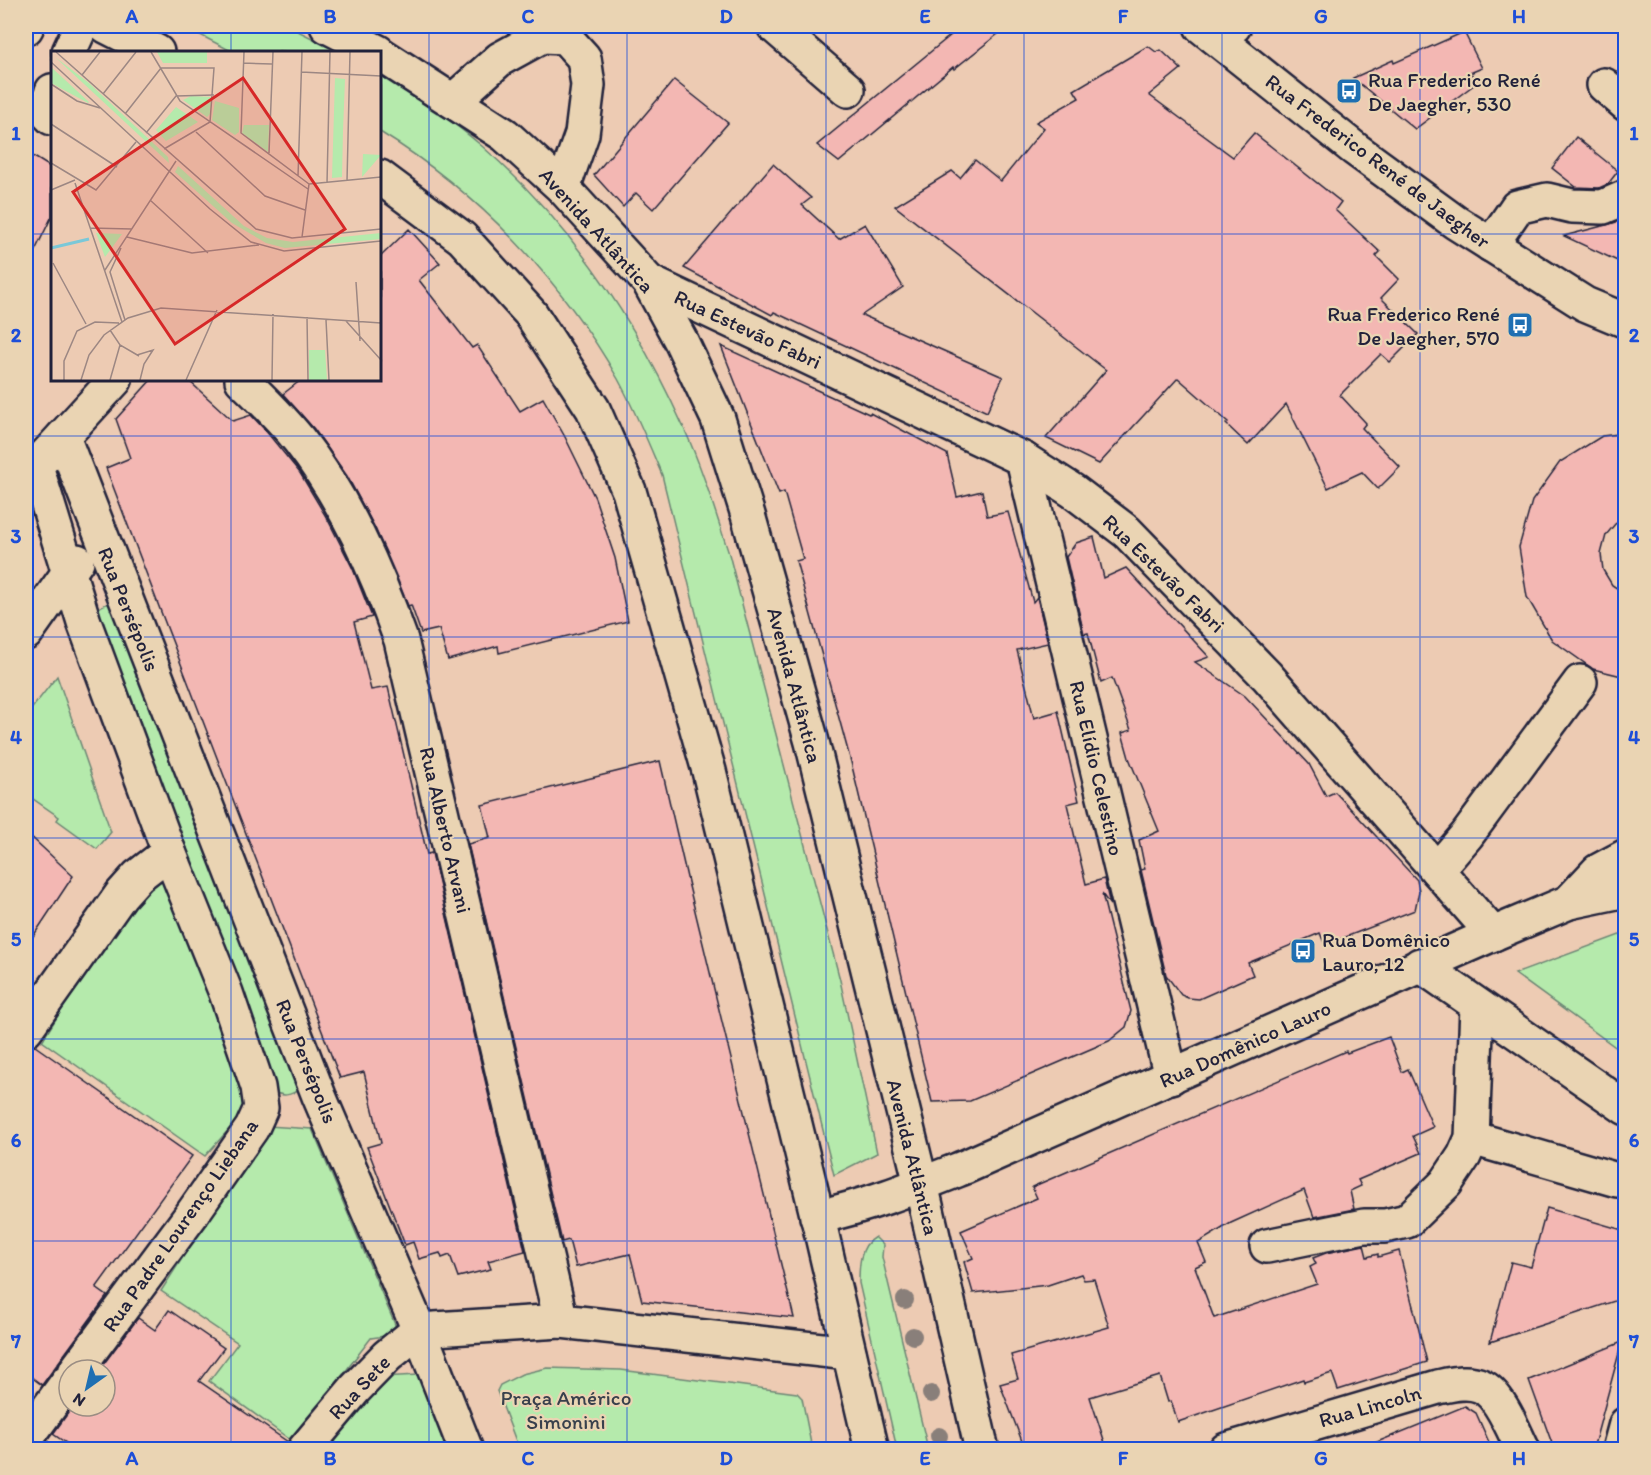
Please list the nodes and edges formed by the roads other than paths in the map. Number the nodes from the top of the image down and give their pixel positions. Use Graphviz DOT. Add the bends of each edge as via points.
graph roads {
  1 [pos="81,26"];
  2 [pos="106,26"];
  3 [pos="327,26"];
  4 [pos="774,26"];
  5 [pos="1217,29"];
  6 [pos="568,32"];
  7 [pos="69,51"];
  8 [pos="155,51"];
  9 [pos="375,51"];
  10 [pos="381,54"];
  11 [pos="848,90"];
  12 [pos="51,94"];
  13 [pos="453,101"];
  14 [pos="51,117"];
  15 [pos="381,178"];
  16 [pos="563,188"];
  17 [pos="1626,196"];
  18 [pos="1491,245"];
  19 [pos="649,282"];
  20 [pos="1626,321"];
  21 [pos="114,381"];
  22 [pos="243,381"];
  23 [pos="63,436"];
  24 [pos="1023,459"];
  25 [pos="31,463"];
  26 [pos="98,530"];
  27 [pos="68,574"];
  28 [pos="26,633"];
  29 [pos="1580,682"];
  30 [pos="169,852"];
  31 [pos="1626,856"];
  32 [pos="1437,870"];
  33 [pos="1626,890"];
  34 [pos="1569,902"];
  35 [pos="1492,934"];
  36 [pos="1420,965"];
  37 [pos="1477,1006"];
  38 [pos="26,1029"];
  39 [pos="1171,1077"];
  40 [pos="261,1108"];
  41 [pos="1626,1108"];
  42 [pos="1472,1138"];
  43 [pos="1617,1180"];
  44 [pos="921,1184"];
  45 [pos="818,1217"];
  46 [pos="1267,1246"];
  47 [pos="561,1321"];
  48 [pos="419,1330"];
  49 [pos="849,1353"];
  50 [pos="85,1358"];
  51 [pos="57,1396"];
  52 [pos="1626,1424"];
  53 [pos="26,1439"];
  54 [pos="1235,1448"];
  55 [pos="304,1449"];
  56 [pos="466,1449"];
  57 [pos="872,1449"];
  58 [pos="982,1449"];
  59 [pos="1523,1449"];
  60 [pos="1618,1449"];
  1 -- 7 [label="street"];
  2 -- 8 [label="street"];
  3 -- 9 [label="street, Avenida Atlântica"];
  4 -- 11 [label="street"];
  5 -- 18 [label="street, Rua Frederico René de Jaegher" via="1355,149"];
  6 -- 13 [label="street" via="542,36 500,58"];
  6 -- 16 [label="street" via="585,58 588,85 582,134"];
  10 -- 13 [label="street, Avenida Atlântica"];
  12 -- 14 [label="street" via="46,112"];
  13 -- 16 [label="street, Avenida Atlântica" via="505,135"];
  15 -- 45 [label="street" via="462,238 531,314 593,409 629,491 709,771"];
  16 -- 19 [label="street, Avenida Atlântica"];
  17 -- 18 [label="street" via="1603,207 1547,200 1517,207"];
  18 -- 20 [label="street, Rua Frederico René de Jaegher" via="1585,304"];
  19 -- 24 [label="street, Rua Estevão Fabri"];
  19 -- 44 [label="street, Avenida Atlântica" via="718,419 748,515 812,742"];
  21 -- 23 [label="street"];
  22 -- 47 [label="street, Rua Alberto Arvani" via="299,441 325,478 382,586 397,629"];
  23 -- 25 [label="street, Rua Persépolis"];
  23 -- 26 [label="street, Rua Persépolis"];
  24 -- 32 [label="street, Rua Estevão Fabri" via="1127,532 1266,675"];
  24 -- 39 [label="street, Rua Elídio Celestino"];
  25 -- 27 [label="street, Rua Persépolis"];
  26 -- 27 [label="street"];
  26 -- 48 [label="street, Rua Persépolis" via="319,1096"];
  27 -- 28 [label="street"];
  27 -- 30 [label="street, Rua Persépolis"];
  29 -- 32 [label="street"];
  30 -- 38 [label="street" via="138,876"];
  30 -- 40 [label="street, Rua Persépolis" via="225,993 258,1087"];
  31 -- 34 [label="street, Rua Domênico Lauro" via="1598,871"];
  32 -- 35 [label="street, Rua Estevão Fabri"];
  33 -- 34 [label="street, Rua Domênico Lauro"];
  34 -- 35 [label="street, Rua Domênico Lauro"];
  35 -- 36 [label="street, Rua Domênico Lauro"];
  36 -- 37 [label="street"];
  36 -- 39 [label="street, Rua Domênico Lauro"];
  37 -- 41 [label="street"];
  37 -- 42 [label="street"];
  39 -- 44 [label="street, Rua Domênico Lauro"];
  40 -- 50 [label="street, Rua Padre Lourenço Liebana" via="252,1128 192,1214"];
  42 -- 43 [label="street"];
  42 -- 46 [label="street" via="1446,1183 1407,1221"];
  44 -- 45 [label="street, Rua Domênico Lauro"];
  44 -- 58 [label="street, Avenida Atlântica"];
  45 -- 49 [label="street"];
  47 -- 48 [label="street"];
  47 -- 49 [label="street"];
  48 -- 55 [label="street, Rua Sete" via="355,1389"];
  48 -- 56 [label="street, Rua Persépolis"];
  49 -- 57 [label="street"];
  51 -- 53 [label="street"];
  52 -- 60 [label="street"];
  54 -- 59 [label="street, Rua Lincoln" via="1459,1383 1482,1386 1501,1405"];
}
